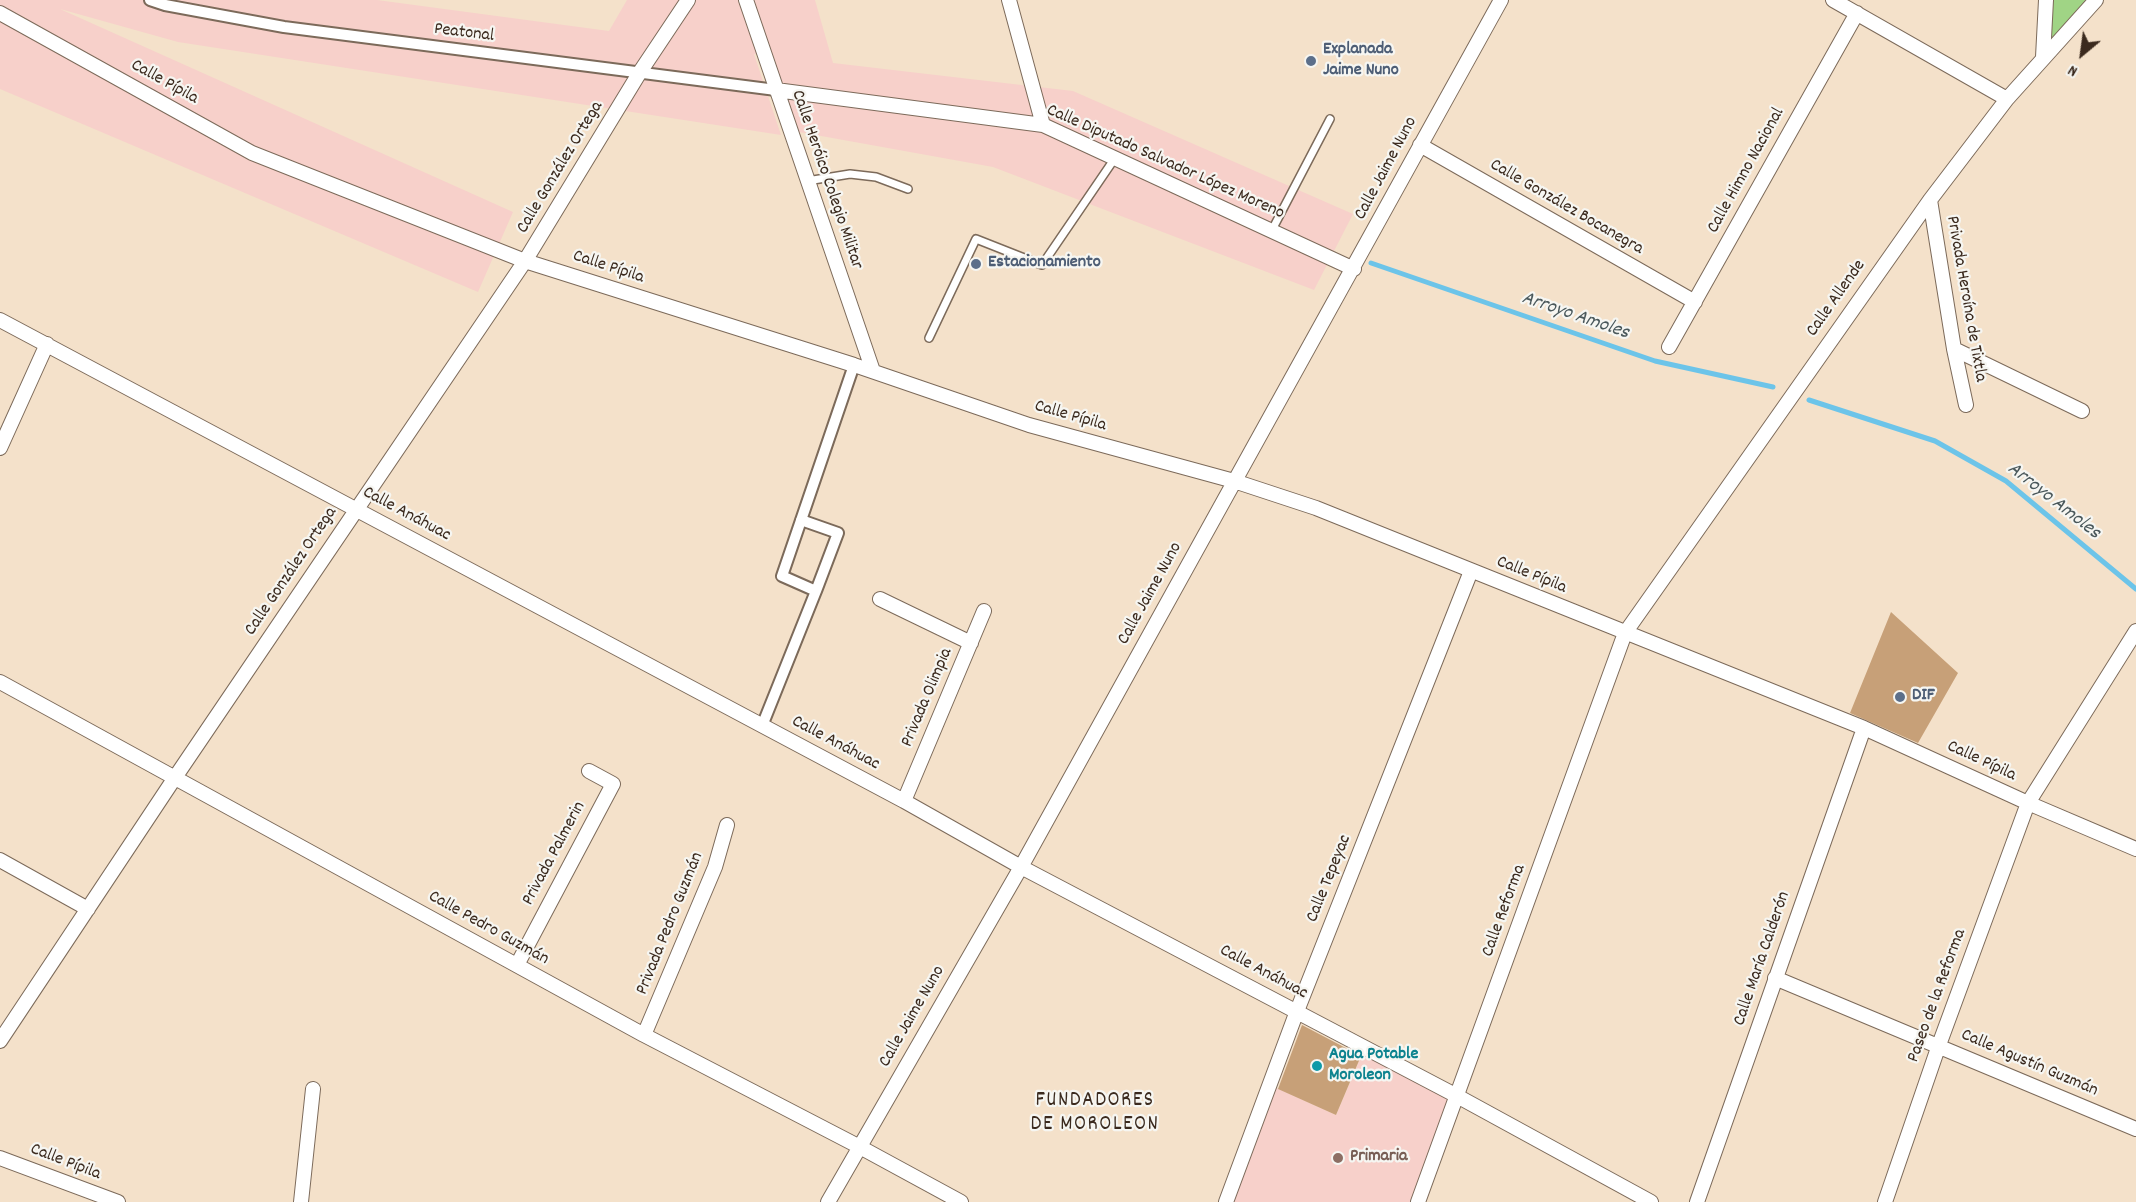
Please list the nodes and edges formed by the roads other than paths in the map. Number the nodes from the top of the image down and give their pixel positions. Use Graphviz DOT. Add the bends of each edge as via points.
graph roads {
  1 [pos="150,0"];
  2 [pos="688,0"];
  3 [pos="746,0"];
  4 [pos="1009,0"];
  5 [pos="1501,0"];
  6 [pos="1833,0"];
  7 [pos="2046,0"];
  8 [pos="2096,0"];
  9 [pos="0,13"];
  10 [pos="1857,13"];
  11 [pos="2043,57"];
  12 [pos="640,72"];
  13 [pos="776,90"];
  14 [pos="2007,99"];
  15 [pos="1330,119"];
  16 [pos="1043,125"];
  17 [pos="1420,145"];
  18 [pos="1115,158"];
  19 [pos="807,181"];
  20 [pos="908,189"];
  21 [pos="1930,200"];
  22 [pos="1272,230"];
  23 [pos="525,261"];
  24 [pos="1354,269"];
  25 [pos="1695,302"];
  26 [pos="0,320"];
  27 [pos="928,338"];
  28 [pos="47,344"];
  29 [pos="1669,347"];
  30 [pos="1954,349"];
  31 [pos="854,365"];
  32 [pos="873,371"];
  33 [pos="1966,405"];
  34 [pos="2082,411"];
  35 [pos="0,448"];
  36 [pos="1234,481"];
  37 [pos="357,509"];
  38 [pos="801,520"];
  39 [pos="1471,571"];
  40 [pos="816,591"];
  41 [pos="880,599"];
  42 [pos="984,611"];
  43 [pos="2136,631"];
  44 [pos="1625,633"];
  45 [pos="971,643"];
  46 [pos="0,682"];
  47 [pos="762,726"];
  48 [pos="1864,728"];
  49 [pos="589,771"];
  50 [pos="174,779"];
  51 [pos="904,801"];
  52 [pos="2028,803"];
  53 [pos="727,825"];
  54 [pos="2136,849"];
  55 [pos="0,860"];
  56 [pos="1021,867"];
  57 [pos="88,909"];
  58 [pos="517,965"];
  59 [pos="1775,978"];
  60 [pos="1297,1011"];
  61 [pos="0,1015"];
  62 [pos="13,1022"];
  63 [pos="644,1035"];
  64 [pos="0,1041"];
  65 [pos="1939,1045"];
  66 [pos="313,1089"];
  67 [pos="1457,1096"];
  68 [pos="2136,1129"];
  69 [pos="858,1146"];
  70 [pos="0,1158"];
  71 [pos="118,1202"];
  72 [pos="301,1202"];
  73 [pos="828,1202"];
  74 [pos="961,1202"];
  75 [pos="1226,1202"];
  76 [pos="1419,1202"];
  77 [pos="1651,1202"];
  78 [pos="1697,1202"];
  79 [pos="1885,1202"];
  1 -- 12 [label="street, Peatonal" via="284,27"];
  2 -- 12 [label="street, Calle González Ortega"];
  3 -- 13 [label="street, Calle Heróico Colegio Militar"];
  4 -- 16 [label="street"];
  5 -- 17 [label="street, Calle Jaime Nuno"];
  6 -- 10 [label="street"];
  7 -- 11 [label="street"];
  8 -- 11 [label="street, Calle Allende"];
  9 -- 23 [label="street, Calle Pípila" via="252,153"];
  10 -- 14 [label="street"];
  10 -- 25 [label="street, Calle Himno Nacional"];
  11 -- 14 [label="street, Calle Allende"];
  12 -- 13 [label="street, Peatonal"];
  12 -- 23 [label="street, Calle González Ortega"];
  13 -- 16 [label="street, Calle Diputado Salvador López Moreno"];
  13 -- 19 [label="street, Calle Heróico Colegio Militar"];
  14 -- 21 [label="street, Calle Allende"];
  15 -- 22 [label="lane"];
  16 -- 18 [label="street, Calle Diputado Salvador López Moreno"];
  17 -- 24 [label="street, Calle Jaime Nuno"];
  17 -- 25 [label="street, Calle González Bocanegra"];
  18 -- 22 [label="street, Calle Diputado Salvador López Moreno"];
  18 -- 27 [label="lane" via="1042,265 976,239"];
  19 -- 20 [label="lane" via="850,174 876,177"];
  19 -- 32 [label="street, Calle Heróico Colegio Militar"];
  21 -- 30 [label="street, Privada Heroína de Tixtla"];
  21 -- 44 [label="street, Calle Allende"];
  22 -- 24 [label="street, Calle Diputado Salvador López Moreno"];
  23 -- 31 [label="street, Calle Pípila"];
  23 -- 37 [label="street, Calle González Ortega"];
  24 -- 36 [label="street, Calle Jaime Nuno"];
  25 -- 29 [label="street, Calle Himno Nacional"];
  26 -- 28 [label="street, Calle Anáhuac"];
  28 -- 35 [label="street"];
  28 -- 37 [label="street, Calle Anáhuac"];
  30 -- 33 [label="street, Privada Heroína de Tixtla"];
  30 -- 34 [label="street"];
  31 -- 32 [label="street, Calle Pípila"];
  31 -- 38 [label="street"];
  32 -- 36 [label="street, Calle Pípila" via="1029,425"];
  36 -- 39 [label="street, Calle Pípila" via="1316,508"];
  36 -- 56 [label="street, Calle Jaime Nuno"];
  37 -- 47 [label="street, Calle Anáhuac"];
  37 -- 50 [label="street, Calle González Ortega"];
  38 -- 40 [label="street" via="782,576"];
  38 -- 40 [label="street" via="838,533"];
  39 -- 44 [label="street, Calle Pípila"];
  39 -- 60 [label="street, Calle Tepeyac"];
  40 -- 47 [label="street"];
  41 -- 45 [label="street, Privada Olimpia"];
  42 -- 45 [label="street, Privada Olimpia"];
  43 -- 52 [label="street, Paseo de la Reforma"];
  44 -- 48 [label="street, Calle Pípila"];
  44 -- 67 [label="street, Calle Reforma"];
  45 -- 51 [label="street, Privada Olimpia"];
  46 -- 50 [label="street, Calle Pedro Guzmán"];
  47 -- 51 [label="street, Calle Anáhuac"];
  48 -- 52 [label="street, Calle Pípila"];
  48 -- 59 [label="street, Calle María Calderón"];
  49 -- 58 [label="street, Privada Palmerin" via="613,784"];
  50 -- 57 [label="street, Calle González Ortega"];
  50 -- 58 [label="street, Calle Pedro Guzmán"];
  51 -- 56 [label="street, Calle Anáhuac"];
  52 -- 54 [label="street, Calle Pípila"];
  52 -- 65 [label="street, Paseo de la Reforma"];
  53 -- 63 [label="street, Privada Pedro Guzmán" via="715,867"];
  55 -- 57 [label="street"];
  56 -- 60 [label="street, Calle Anáhuac"];
  56 -- 69 [label="street, Calle Jaime Nuno"];
  57 -- 62 [label="street, Calle González Ortega"];
  58 -- 63 [label="street, Calle Pedro Guzmán"];
  59 -- 65 [label="street, Calle Agustín Guzmán"];
  59 -- 78 [label="street, Calle María Calderón"];
  60 -- 67 [label="street, Calle Anáhuac"];
  60 -- 75 [label="street, Calle Tepeyac"];
  61 -- 62 [label="street"];
  62 -- 64 [label="street, Calle González Ortega"];
  63 -- 69 [label="street, Calle Pedro Guzmán"];
  65 -- 68 [label="street, Calle Agustín Guzmán"];
  65 -- 79 [label="street, Paseo de la Reforma"];
  66 -- 72 [label="street"];
  67 -- 76 [label="street, Calle Reforma"];
  67 -- 77 [label="street, Calle Anáhuac"];
  69 -- 73 [label="street, Calle Jaime Nuno"];
  69 -- 74 [label="street, Calle Pedro Guzmán"];
  70 -- 71 [label="street, Calle Pípila"];
}
